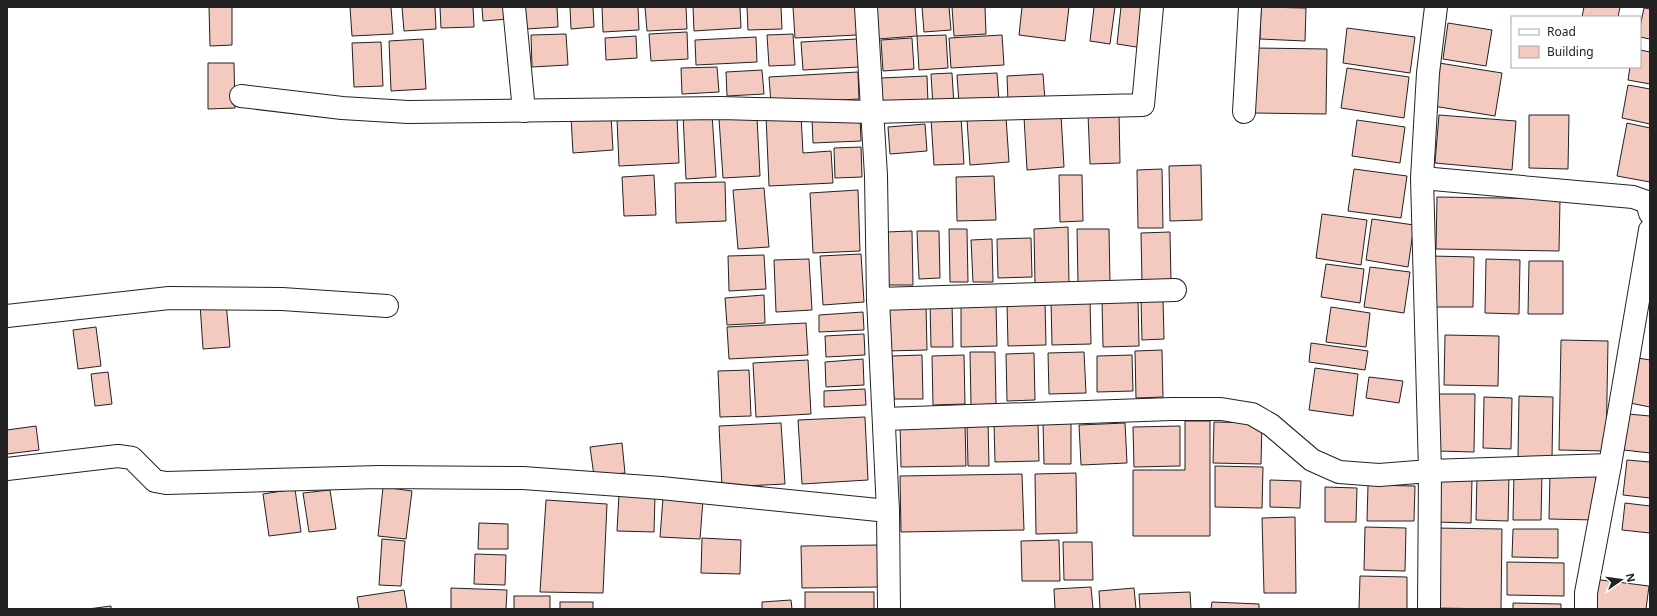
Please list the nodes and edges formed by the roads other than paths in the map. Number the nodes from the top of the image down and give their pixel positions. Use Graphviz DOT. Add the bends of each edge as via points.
graph roads {
  1 [pos="514,7"];
  2 [pos="866,7"];
  3 [pos="1152,7"];
  4 [pos="1250,7"];
  5 [pos="1436,7"];
  6 [pos="241,96"];
  7 [pos="524,111"];
  8 [pos="871,112"];
  9 [pos="1244,112"];
  10 [pos="1422,178"];
  11 [pos="1650,213"];
  12 [pos="1650,230"];
  13 [pos="1175,290"];
  14 [pos="878,299"];
  15 [pos="387,306"];
  16 [pos="7,316"];
  17 [pos="884,419"];
  18 [pos="1610,464"];
  19 [pos="7,470"];
  20 [pos="1430,471"];
  21 [pos="888,511"];
  22 [pos="889,609"];
  23 [pos="1429,609"];
  24 [pos="1586,609"];
  1 -- 7 [label="street"];
  2 -- 8 [label="street"];
  3 -- 8 [label="street" via="1143,105"];
  4 -- 9 [label="street"];
  5 -- 10 [label="street" via="1428,73"];
  6 -- 7 [label="street" via="342,108 408,112"];
  7 -- 8 [label="street" via="721,108"];
  8 -- 14 [label="street" via="876,176"];
  10 -- 11 [label="street" via="1633,197 1647,202"];
  10 -- 20 [label="street"];
  12 -- 18 [label="street"];
  13 -- 14 [label="street"];
  14 -- 17 [label="street"];
  15 -- 16 [label="street" via="282,299 169,298"];
  17 -- 20 [label="street" via="1172,408 1222,409 1252,414 1271,425 1312,460 1339,472 1379,475"];
  17 -- 21 [label="street"];
  18 -- 20 [label="street"];
  18 -- 24 [label="street"];
  19 -- 21 [label="street" via="118,456 132,458 155,481 166,483 378,477 523,478 661,488"];
  20 -- 23 [label="street"];
  21 -- 22 [label="street"];
}
